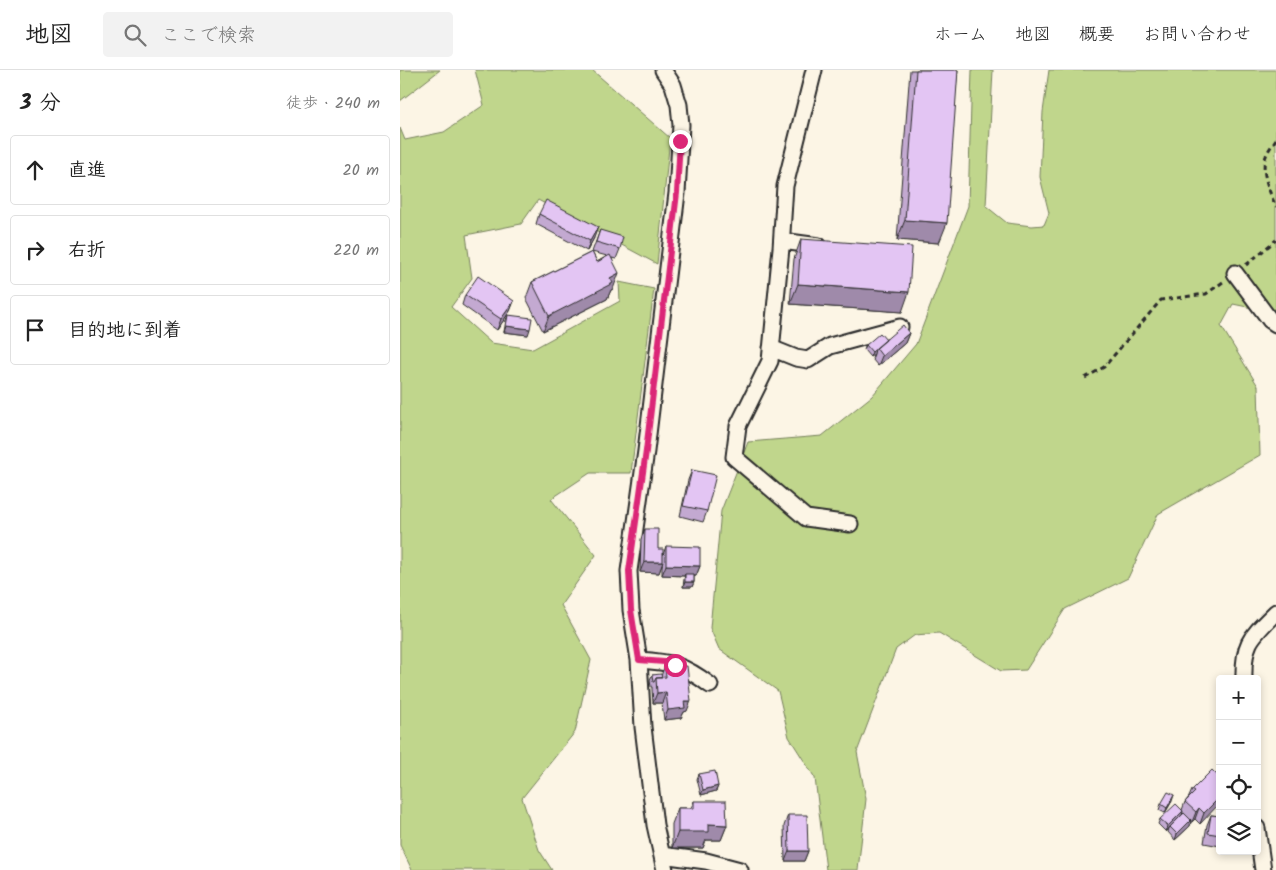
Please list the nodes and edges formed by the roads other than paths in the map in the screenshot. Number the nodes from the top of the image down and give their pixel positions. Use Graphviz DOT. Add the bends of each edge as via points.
graph roads {
  1 [pos="663,70"];
  2 [pos="814,70"];
  3 [pos="782,241"];
  4 [pos="830,247"];
  5 [pos="1235,273"];
  6 [pos="1276,324"];
  7 [pos="900,327"];
  8 [pos="771,348"];
  9 [pos="850,524"];
  10 [pos="1276,612"];
  11 [pos="639,660"];
  12 [pos="1244,675"];
  13 [pos="710,684"];
  14 [pos="1261,855"];
  15 [pos="663,863"];
  16 [pos="740,870"];
  17 [pos="1263,870"];
  1 -- 11 [label="street" via="673,85 681,125 676,203 629,571"];
  2 -- 3 [label="street" via="785,186"];
  3 -- 4 [label="street"];
  3 -- 8 [label="street"];
  5 -- 6 [label="street"];
  7 -- 8 [label="street" via="830,346 808,360"];
  8 -- 9 [label="street" via="770,360 738,426 734,457 806,518"];
  10 -- 12 [label="street" via="1247,647"];
  11 -- 13 [label="street" via="664,662 690,670"];
  11 -- 15 [label="street" via="643,728"];
  14 -- 17 [label="street"];
  15 -- 16 [label="street" via="706,861"];
}
